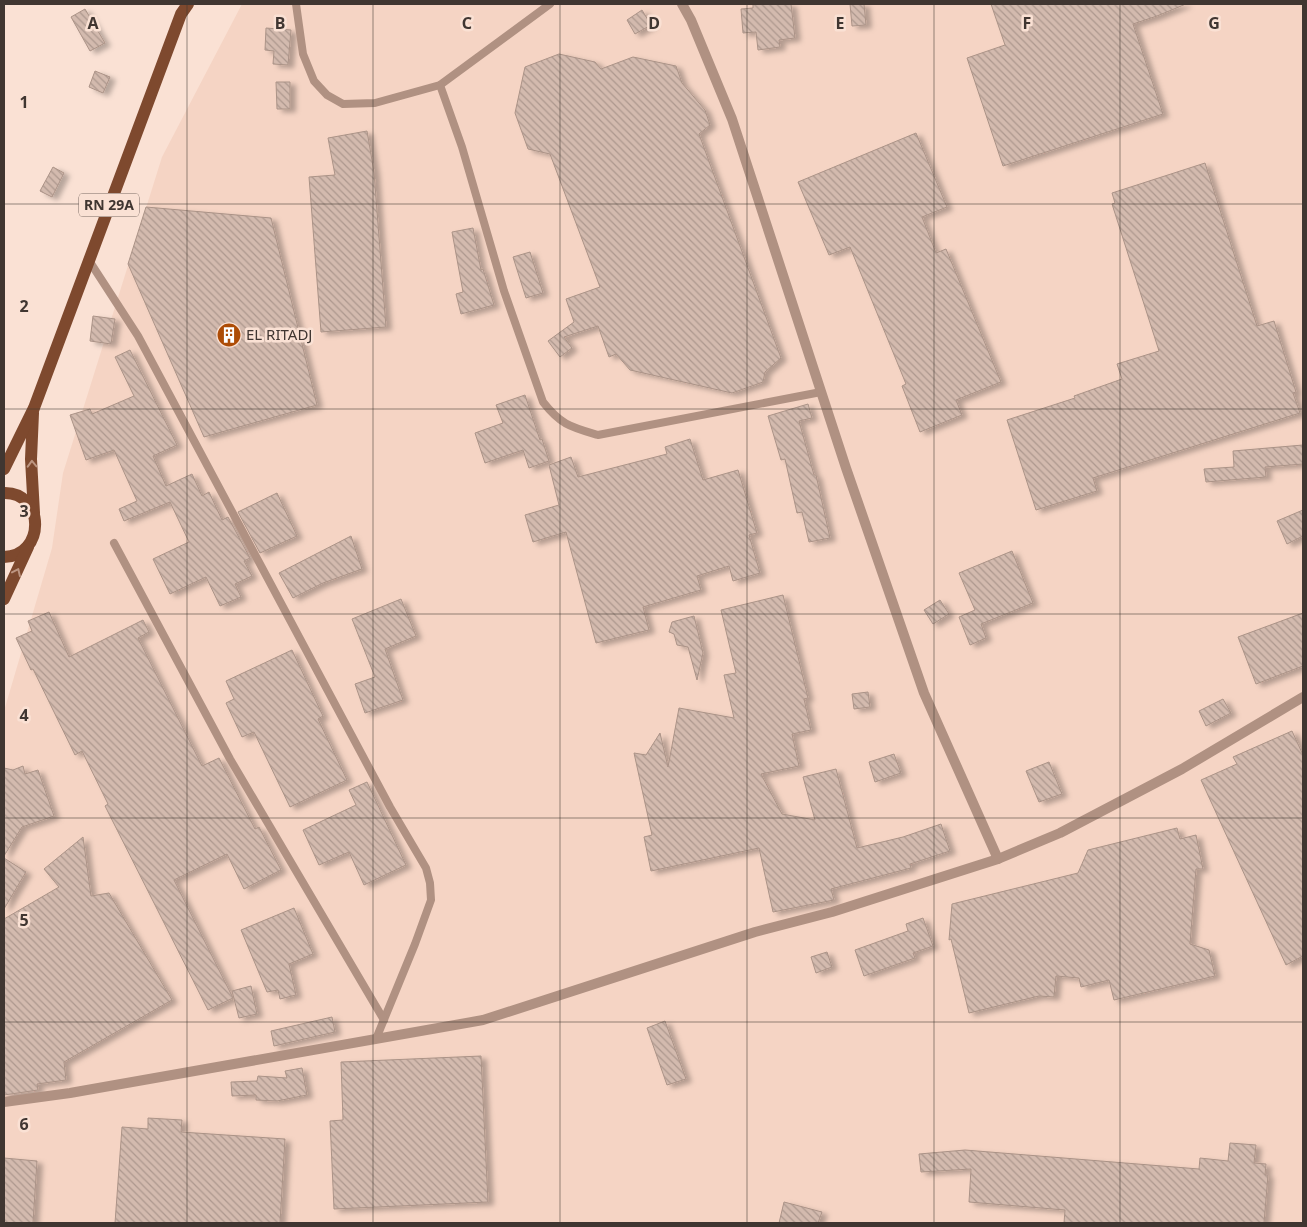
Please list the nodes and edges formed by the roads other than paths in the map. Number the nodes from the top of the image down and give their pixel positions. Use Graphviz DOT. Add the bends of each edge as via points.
graph roads {
  1 [pos="188,4"];
  2 [pos="296,4"];
  3 [pos="550,4"];
  4 [pos="682,4"];
  5 [pos="440,85"];
  6 [pos="88,259"];
  7 [pos="821,392"];
  8 [pos="34,408"];
  9 [pos="4,469"];
  10 [pos="4,493"];
  11 [pos="34,513"];
  12 [pos="114,543"];
  13 [pos="29,545"];
  14 [pos="4,556"];
  15 [pos="4,599"];
  16 [pos="1303,697"];
  17 [pos="998,859"];
  18 [pos="384,1020"];
  19 [pos="376,1038"];
  20 [pos="4,1102"];
  1 -- 6 [label="main road, RN 29A" via="181,14"];
  2 -- 5 [label="lane" via="303,54 314,81 343,104 376,103"];
  3 -- 5 [label="lane"];
  4 -- 7 [label="street" via="732,119"];
  5 -- 7 [label="lane" via="462,147 504,292 543,402 554,415 569,426 598,435"];
  6 -- 8 [label="main road, RN 29A"];
  6 -- 18 [label="lane" via="138,336 390,807 426,868 431,900"];
  7 -- 17 [label="street" via="924,693"];
  8 -- 9 [label="main road, RN 29A"];
  11 -- 8 [label="main road, RN 29A, one-way" via="31,459"];
  10 -- 11 [label="main road" via="18,496"];
  11 -- 13 [label="main road" via="36,524"];
  12 -- 18 [label="lane" via="230,759"];
  13 -- 14 [label="main road" via="20,552"];
  15 -- 13 [label="main road, one-way"];
  16 -- 17 [label="street" via="1182,769 1060,833"];
  17 -- 19 [label="street" via="832,912 755,932 483,1020"];
  18 -- 19 [label="lane"];
  19 -- 20 [label="street"];
}
